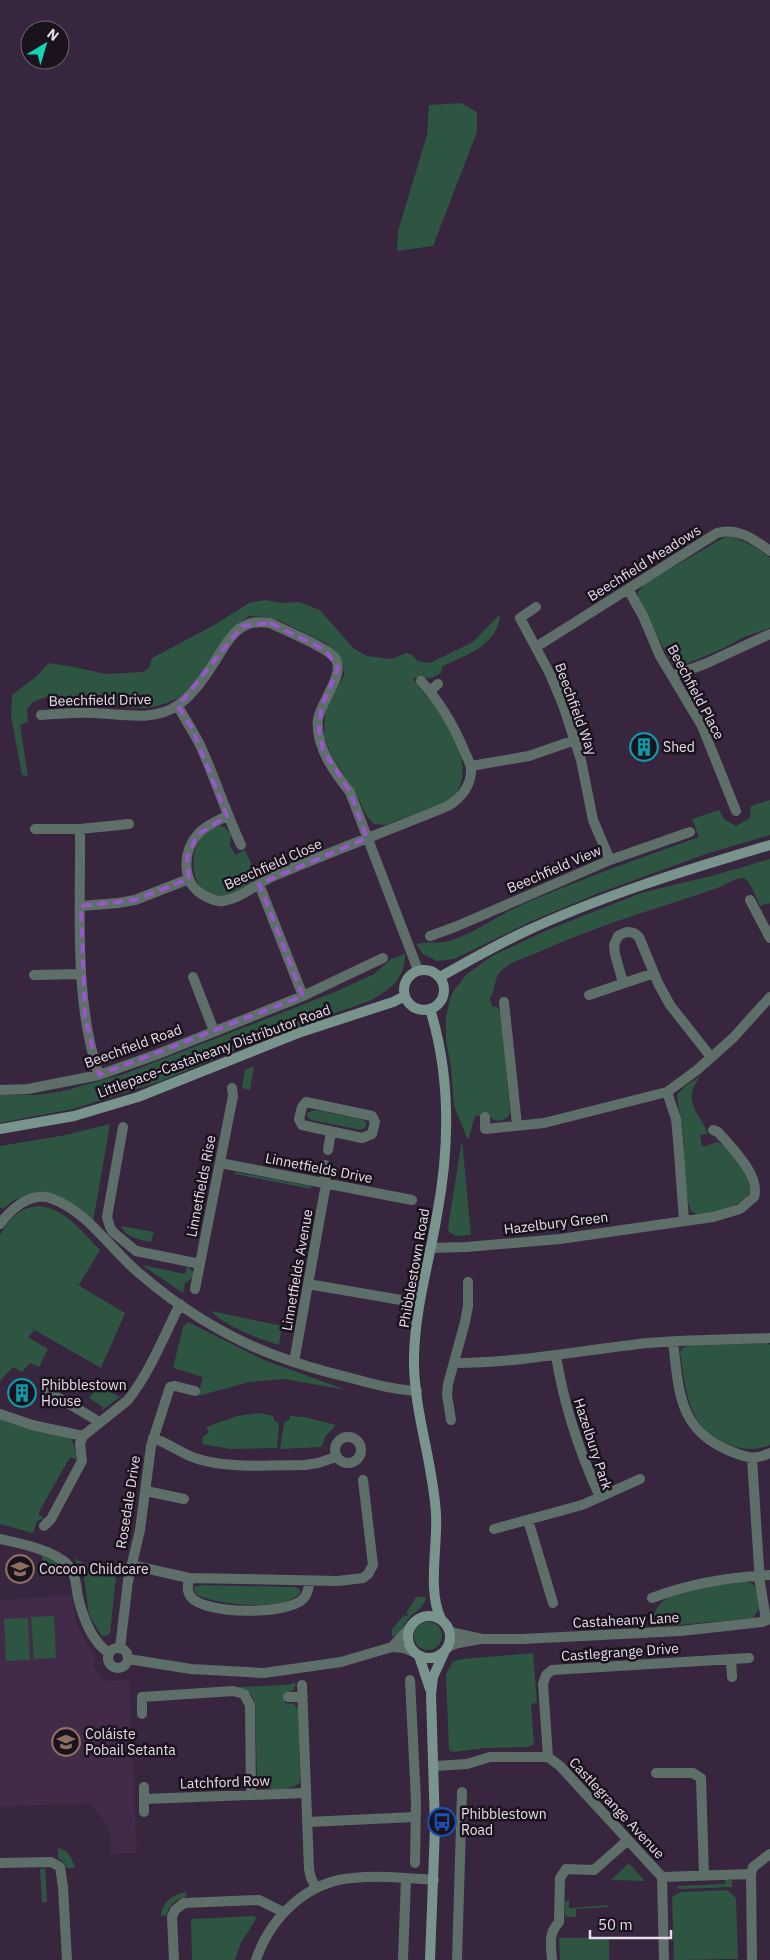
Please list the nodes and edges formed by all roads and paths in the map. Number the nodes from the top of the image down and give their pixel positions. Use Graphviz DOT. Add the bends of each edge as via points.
graph roads {
  1 [pos="770,551"];
  2 [pos="628,589"];
  3 [pos="536,607"];
  4 [pos="770,634"];
  5 [pos="536,647"];
  6 [pos="672,676"];
  7 [pos="421,681"];
  8 [pos="178,706"];
  9 [pos="41,715"];
  10 [pos="575,740"];
  11 [pos="470,766"];
  12 [pos="736,811"];
  13 [pos="227,816"];
  14 [pos="129,824"];
  15 [pos="80,828"];
  16 [pos="35,829"];
  17 [pos="690,832"];
  18 [pos="367,838"];
  19 [pos="241,845"];
  20 [pos="770,845"];
  21 [pos="610,860"];
  22 [pos="189,879"];
  23 [pos="259,884"];
  24 [pos="750,900"];
  25 [pos="81,906"];
  26 [pos="430,936"];
  27 [pos="770,938"];
  28 [pos="383,958"];
  29 [pos="418,970"];
  30 [pos="654,973"];
  31 [pos="81,974"];
  32 [pos="34,975"];
  33 [pos="192,977"];
  34 [pos="440,977"];
  35 [pos="623,983"];
  36 [pos="589,995"];
  37 [pos="303,996"];
  38 [pos="405,996"];
  39 [pos="770,998"];
  40 [pos="504,1002"];
  41 [pos="430,1009"];
  42 [pos="214,1031"];
  43 [pos="711,1057"];
  44 [pos="99,1075"];
  45 [pos="232,1088"];
  46 [pos="0,1090"];
  47 [pos="667,1092"];
  48 [pos="484,1117"];
  49 [pos="517,1125"];
  50 [pos="123,1126"];
  51 [pos="0,1130"];
  52 [pos="713,1130"];
  53 [pos="331,1132"];
  54 [pos="328,1150"];
  55 [pos="220,1163"];
  56 [pos="325,1164"];
  57 [pos="326,1184"];
  58 [pos="412,1200"];
  59 [pos="684,1220"];
  60 [pos="0,1224"];
  61 [pos="430,1248"];
  62 [pos="200,1264"];
  63 [pos="468,1282"];
  64 [pos="308,1284"];
  65 [pos="195,1289"];
  66 [pos="401,1300"];
  67 [pos="180,1304"];
  68 [pos="770,1338"];
  69 [pos="672,1342"];
  70 [pos="556,1356"];
  71 [pos="294,1362"];
  72 [pos="454,1363"];
  73 [pos="47,1391"];
  74 [pos="195,1391"];
  75 [pos="417,1391"];
  76 [pos="0,1414"];
  77 [pos="451,1420"];
  78 [pos="98,1423"];
  79 [pos="83,1436"];
  80 [pos="153,1438"];
  81 [pos="770,1453"];
  82 [pos="336,1457"];
  83 [pos="752,1458"];
  84 [pos="640,1479"];
  85 [pos="363,1480"];
  86 [pos="146,1492"];
  87 [pos="600,1497"];
  88 [pos="184,1499"];
  89 [pos="528,1520"];
  90 [pos="44,1526"];
  91 [pos="494,1529"];
  92 [pos="0,1539"];
  93 [pos="132,1565"];
  94 [pos="765,1575"];
  95 [pos="189,1578"];
  96 [pos="309,1581"];
  97 [pos="434,1592"];
  98 [pos="652,1598"];
  99 [pos="553,1603"];
  100 [pos="419,1618"];
  101 [pos="441,1619"];
  102 [pos="768,1620"];
  103 [pos="410,1626"];
  104 [pos="450,1632"];
  105 [pos="482,1639"];
  106 [pos="392,1647"];
  107 [pos="120,1648"];
  108 [pos="445,1650"];
  109 [pos="109,1654"];
  110 [pos="417,1654"];
  111 [pos="750,1658"];
  112 [pos="128,1659"];
  113 [pos="731,1659"];
  114 [pos="732,1677"];
  115 [pos="410,1680"];
  116 [pos="302,1685"];
  117 [pos="431,1694"];
  118 [pos="288,1697"];
  119 [pos="303,1697"];
  120 [pos="142,1714"];
  121 [pos="548,1757"];
  122 [pos="435,1766"];
  123 [pos="656,1773"];
  124 [pos="144,1787"];
  125 [pos="462,1792"];
  126 [pos="306,1793"];
  127 [pos="251,1795"];
  128 [pos="144,1799"];
  129 [pos="144,1812"];
  130 [pos="416,1817"];
  131 [pos="308,1822"];
  132 [pos="628,1840"];
  133 [pos="770,1854"];
  134 [pos="415,1863"];
  135 [pos="0,1864"];
  136 [pos="751,1874"];
  137 [pos="704,1876"];
  138 [pos="662,1877"];
  139 [pos="406,1878"];
  140 [pos="434,1880"];
  141 [pos="316,1888"];
  142 [pos="283,1912"];
  143 [pos="67,1960"];
  144 [pos="174,1960"];
  145 [pos="256,1960"];
  146 [pos="403,1960"];
  147 [pos="430,1960"];
  148 [pos="457,1960"];
  149 [pos="552,1960"];
  150 [pos="664,1960"];
  151 [pos="752,1960"];
  1 -- 2 [label="street, Beechfield Meadows" via="742,533 728,530 717,533"];
  2 -- 5 [label="street, Beechfield Meadows"];
  2 -- 6 [label="street, Beechfield Place"];
  3 -- 5 [label="street, Beechfield Way" via="520,618"];
  4 -- 6 [label="street"];
  5 -- 10 [label="street, Beechfield Way"];
  6 -- 12 [label="street, Beechfield Place" via="702,726"];
  7 -- 11 [label="street" via="434,688"];
  8 -- 9 [label="street, Beechfield Drive" via="143,715"];
  8 -- 13 [label="street" via="204,753"];
  8 -- 18 [label="street, Beechfield Drive" via="196,688 242,626 270,623 325,650 334,658 338,668 318,720 323,750 332,769 350,792"];
  10 -- 11 [label="street" via="529,756"];
  10 -- 21 [label="street, Beechfield Way" via="593,820"];
  11 -- 18 [label="street, Beechfield Close" via="466,788 460,798 448,806"];
  13 -- 19 [label="street"];
  13 -- 22 [label="street" via="197,835 187,858"];
  14 -- 15 [label="street"];
  15 -- 16 [label="street"];
  15 -- 25 [label="street"];
  17 -- 21 [label="street, Beechfield View"];
  18 -- 23 [label="street, Beechfield Close"];
  18 -- 29 [label="street"];
  20 -- 34 [label="street" via="596,902 522,933"];
  21 -- 26 [label="street, Beechfield View"];
  22 -- 23 [label="street, Beechfield Close" via="201,894 221,902"];
  22 -- 25 [label="street" via="135,900"];
  23 -- 37 [label="street"];
  24 -- 27 [label="street"];
  25 -- 31 [label="street"];
  28 -- 37 [label="street, Beechfield Road"];
  29 -- 34 [label="street" via="430,970"];
  29 -- 38 [label="street" via="405,983"];
  30 -- 35 [label="street"];
  30 -- 35 [label="street" via="639,937 625,932 618,936 614,946"];
  30 -- 43 [label="street" via="670,1005"];
  31 -- 32 [label="street"];
  31 -- 44 [label="street" via="87,1026"];
  33 -- 42 [label="street"];
  34 -- 41 [label="street" via="444,995"];
  35 -- 36 [label="street"];
  37 -- 42 [label="street, Beechfield Road"];
  38 -- 41 [label="street" via="412,1006"];
  38 -- 51 [label="street, Littlepace-Castaheany Distributor Road" via="138,1097 74,1116"];
  39 -- 43 [label="street"];
  40 -- 49 [label="street"];
  41 -- 61 [label="street, Phibblestown Road" via="443,1058 447,1120 446,1158"];
  42 -- 44 [label="street, Beechfield Road"];
  43 -- 47 [label="street"];
  44 -- 46 [label="street, Beechfield Road" via="28,1089"];
  45 -- 55 [label="street, Linnetfields Rise"];
  47 -- 49 [label="street" via="544,1123"];
  47 -- 59 [label="street" via="677,1132"];
  48 -- 49 [label="street" via="485,1128"];
  50 -- 62 [label="street" via="107,1213 110,1227 136,1251"];
  52 -- 59 [label="street, Hazelbury Green" via="742,1162 756,1185 756,1192 745,1205 727,1214"];
  53 -- 53 [label="street" via="302,1125 299,1119 303,1104 309,1102 368,1114 375,1122 372,1134 366,1137"];
  53 -- 54 [label="street"];
  55 -- 57 [label="street, Linnetfields Drive"];
  55 -- 62 [label="street, Linnetfields Rise"];
  56 -- 57 [label="street, Linnetfields Avenue"];
  57 -- 58 [label="street, Linnetfields Drive"];
  57 -- 64 [label="street, Linnetfields Avenue"];
  59 -- 61 [label="street, Hazelbury Green" via="560,1239"];
  60 -- 67 [label="street" via="16,1205 33,1198 47,1197 64,1203 81,1214 140,1274"];
  61 -- 75 [label="street, Phibblestown Road" via="416,1317 414,1358"];
  62 -- 65 [label="street, Linnetfields Rise"];
  63 -- 72 [label="street" via="468,1308"];
  64 -- 66 [label="street"];
  64 -- 71 [label="street, Linnetfields Avenue"];
  67 -- 71 [label="street" via="256,1348"];
  67 -- 78 [label="street" via="133,1394"];
  68 -- 69 [label="street"];
  69 -- 70 [label="street"];
  69 -- 83 [label="street" via="682,1404 690,1422 706,1439"];
  70 -- 72 [label="street"];
  70 -- 87 [label="street, Hazelbury Park" via="570,1421"];
  71 -- 75 [label="street"];
  72 -- 77 [label="street" via="447,1389"];
  73 -- 78 [label="street"];
  74 -- 80 [label="street, Rosedale Drive" via="170,1387"];
  75 -- 97 [label="street, Phibblestown Road" via="436,1515"];
  76 -- 79 [label="street"];
  78 -- 79 [label="street"];
  79 -- 90 [label="street" via="80,1443 82,1461"];
  80 -- 82 [label="street" via="196,1458 216,1463 305,1465"];
  80 -- 86 [label="street, Rosedale Drive"];
  81 -- 83 [label="street"];
  83 -- 94 [label="street"];
  84 -- 87 [label="street"];
  85 -- 96 [label="street" via="372,1568 363,1578"];
  86 -- 88 [label="street"];
  86 -- 93 [label="street, Rosedale Drive"];
  87 -- 89 [label="street, Hazelbury Park"];
  89 -- 91 [label="street, Hazelbury Park"];
  89 -- 99 [label="street"];
  92 -- 109 [label="street" via="48,1553 67,1564 74,1578 86,1625"];
  93 -- 95 [label="street"];
  93 -- 107 [label="street, Rosedale Drive"];
  94 -- 98 [label="street" via="694,1584"];
  94 -- 102 [label="street"];
  95 -- 96 [label="street"];
  95 -- 96 [label="street" via="187,1586 191,1597 204,1605 225,1609 286,1607 304,1598"];
  97 -- 100 [label="street, Phibblestown Road"];
  97 -- 101 [label="street, Phibblestown Road"];
  100 -- 101 [label="street"];
  100 -- 103 [label="street"];
  101 -- 104 [label="street"];
  102 -- 105 [label="street, Castaheany Lane" via="681,1631"];
  103 -- 106 [label="street"];
  103 -- 110 [label="street" via="408,1640"];
  104 -- 105 [label="street, Castaheany Lane"];
  104 -- 108 [label="street" via="450,1643"];
  105 -- 108 [label="street, Castaheany Lane" via="453,1644"];
  106 -- 110 [label="street"];
  106 -- 112 [label="street" via="341,1662 264,1674 207,1671"];
  107 -- 109 [label="street"];
  107 -- 112 [label="street"];
  108 -- 110 [label="street" via="432,1658"];
  108 -- 117 [label="street" via="433,1677"];
  109 -- 112 [label="street" via="108,1662 116,1668 122,1668"];
  110 -- 117 [label="street"];
  111 -- 113 [label="street, Castlegrange Drive"];
  113 -- 114 [label="street"];
  113 -- 121 [label="street, Castlegrange Drive" via="552,1670 543,1684"];
  115 -- 130 [label="street"];
  116 -- 119 [label="street"];
  117 -- 122 [label="street"];
  118 -- 119 [label="street"];
  119 -- 126 [label="street"];
  120 -- 127 [label="street" via="142,1696 233,1691 244,1694 250,1705"];
  121 -- 122 [label="street, Castlegrange Avenue" via="490,1757 468,1764"];
  121 -- 132 [label="street, Castlegrange Avenue"];
  122 -- 140 [label="street"];
  123 -- 137 [label="street" via="694,1773 700,1778"];
  124 -- 128 [label="street"];
  125 -- 148 [label="street"];
  126 -- 127 [label="street, Latchford Row"];
  126 -- 131 [label="street"];
  127 -- 128 [label="street, Latchford Row"];
  128 -- 129 [label="street"];
  130 -- 131 [label="street"];
  130 -- 134 [label="street"];
  131 -- 141 [label="street" via="309,1870"];
  132 -- 138 [label="street, Castlegrange Avenue"];
  132 -- 149 [label="street" via="594,1870 566,1869 560,1878 559,1922 552,1930"];
  133 -- 136 [label="street" via="753,1867"];
  135 -- 143 [label="street" via="51,1862 60,1867"];
  136 -- 137 [label="street, Castlegrange Avenue"];
  136 -- 151 [label="street"];
  137 -- 138 [label="street, Castlegrange Avenue"];
  138 -- 150 [label="street"];
  139 -- 140 [label="street"];
  139 -- 141 [label="street" via="353,1878"];
  139 -- 146 [label="street"];
  140 -- 147 [label="street"];
  141 -- 142 [label="street"];
  142 -- 144 [label="street" via="259,1900 184,1903 172,1917"];
  142 -- 145 [label="street" via="265,1938"];
}
